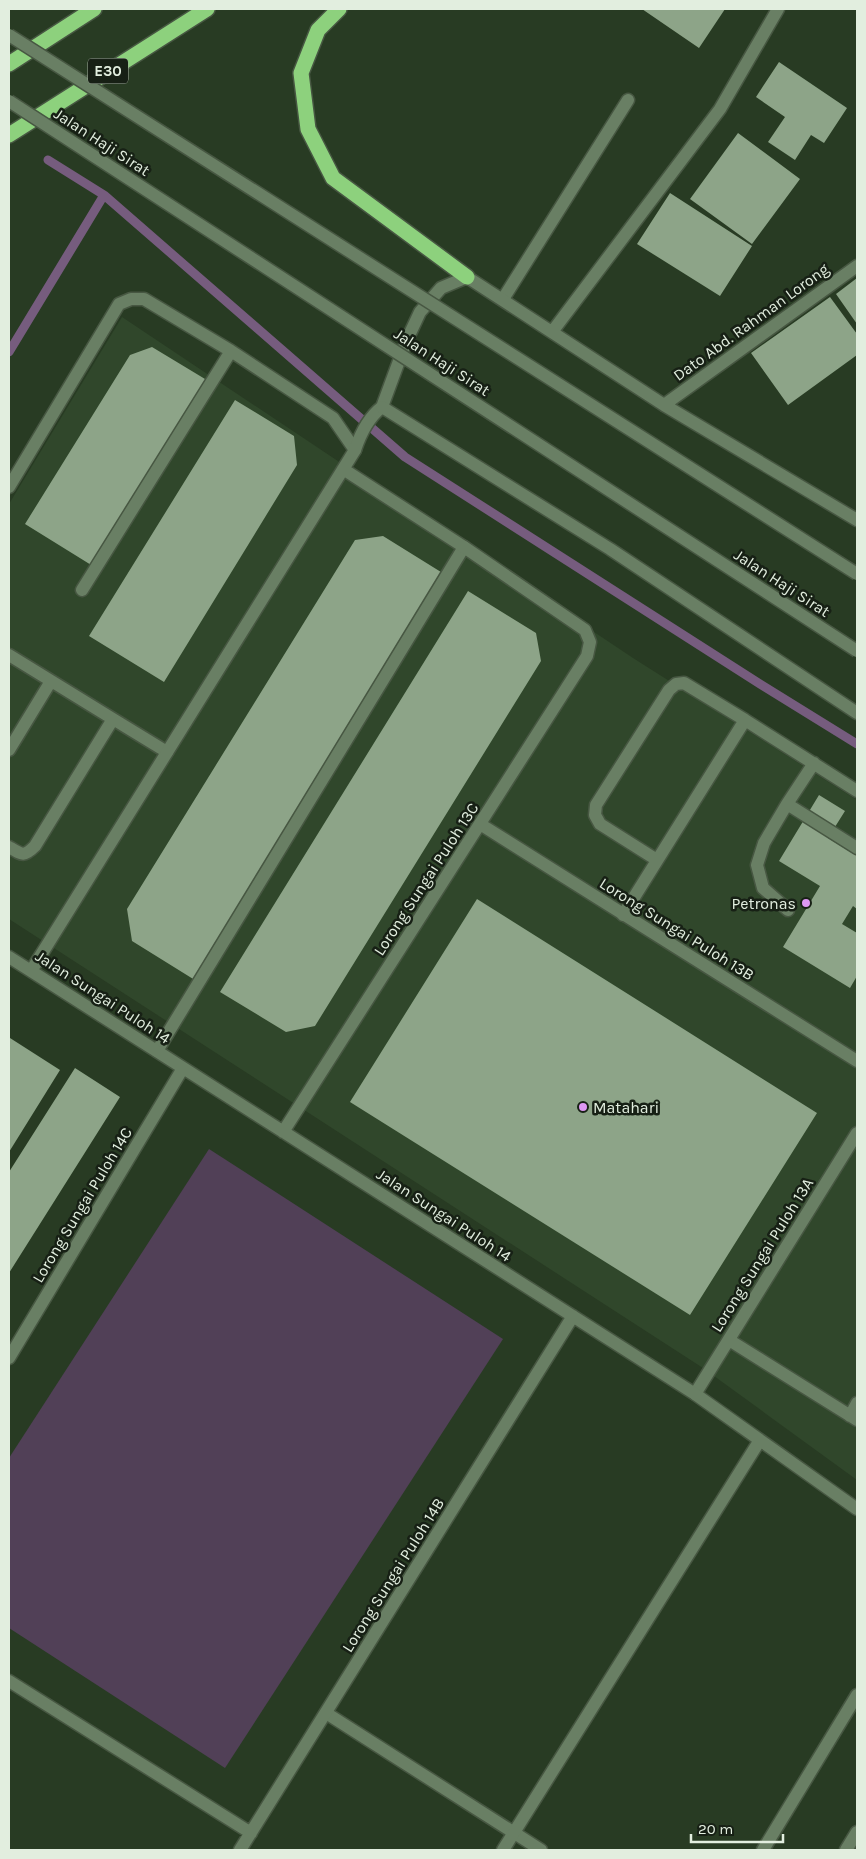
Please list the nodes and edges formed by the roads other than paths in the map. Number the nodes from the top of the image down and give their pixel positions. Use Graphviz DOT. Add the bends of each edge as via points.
graph roads {
  1 [pos="94,9"];
  2 [pos="207,9"];
  3 [pos="340,9"];
  4 [pos="778,9"];
  5 [pos="9,35"];
  6 [pos="9,64"];
  7 [pos="628,100"];
  8 [pos="9,101"];
  9 [pos="9,135"];
  10 [pos="857,266"];
  11 [pos="466,276"];
  12 [pos="502,299"];
  13 [pos="552,332"];
  14 [pos="231,351"];
  15 [pos="664,405"];
  16 [pos="378,410"];
  17 [pos="357,446"];
  18 [pos="343,469"];
  19 [pos="9,488"];
  20 [pos="857,520"];
  21 [pos="464,547"];
  22 [pos="857,574"];
  23 [pos="82,590"];
  24 [pos="857,651"];
  25 [pos="9,655"];
  26 [pos="51,681"];
  27 [pos="857,713"];
  28 [pos="112,719"];
  29 [pos="745,720"];
  30 [pos="9,750"];
  31 [pos="167,752"];
  32 [pos="814,763"];
  33 [pos="857,791"];
  34 [pos="787,804"];
  35 [pos="480,824"];
  36 [pos="9,847"];
  37 [pos="857,848"];
  38 [pos="657,860"];
  39 [pos="788,910"];
  40 [pos="623,915"];
  41 [pos="9,957"];
  42 [pos="32,971"];
  43 [pos="157,1051"];
  44 [pos="857,1061"];
  45 [pos="184,1068"];
  46 [pos="283,1132"];
  47 [pos="857,1133"];
  48 [pos="573,1316"];
  49 [pos="729,1340"];
  50 [pos="9,1358"];
  51 [pos="696,1394"];
  52 [pos="857,1404"];
  53 [pos="853,1418"];
  54 [pos="760,1440"];
  55 [pos="857,1509"];
  56 [pos="9,1681"];
  57 [pos="857,1695"];
  58 [pos="326,1713"];
  59 [pos="857,1832"];
  60 [pos="251,1833"];
  61 [pos="514,1833"];
  62 [pos="240,1850"];
  63 [pos="503,1850"];
  64 [pos="542,1850"];
  65 [pos="763,1850"];
  66 [pos="846,1850"];
  1 -- 6 [label="highway"];
  2 -- 9 [label="highway, E30"];
  3 -- 11 [label="highway" via="318,30 301,73 308,129 332,178"];
  4 -- 13 [label="street" via="720,109"];
  5 -- 22 [label="street, bridge"];
  7 -- 12 [label="street"];
  8 -- 24 [label="street, Jalan Haji Sirat, bridge"];
  10 -- 15 [label="street, Dato Abd. Rahman Lorong"];
  11 -- 12 [label="street"];
  11 -- 16 [label="street" via="441,288 420,312"];
  12 -- 13 [label="street"];
  13 -- 15 [label="street"];
  14 -- 17 [label="street" via="333,418"];
  14 -- 19 [label="street" via="144,299 131,299 119,304"];
  14 -- 23 [label="street"];
  15 -- 20 [label="street"];
  16 -- 17 [label="street"];
  16 -- 27 [label="street" via="610,549"];
  17 -- 18 [label="street"];
  18 -- 21 [label="street"];
  18 -- 31 [label="street"];
  21 -- 35 [label="street, Lorong Sungai Puloh 13C" via="585,630 590,642 588,656"];
  21 -- 43 [label="street"];
  25 -- 26 [label="street"];
  26 -- 28 [label="street"];
  26 -- 30 [label="street"];
  28 -- 31 [label="street"];
  28 -- 36 [label="street" via="35,846 28,853 20,854"];
  29 -- 32 [label="street"];
  29 -- 38 [label="street"];
  29 -- 38 [label="street" via="684,683 676,684 596,806 595,815 600,824"];
  31 -- 42 [label="street"];
  32 -- 33 [label="street"];
  32 -- 34 [label="street"];
  34 -- 37 [label="street"];
  34 -- 39 [label="street" via="764,843 757,865 763,888"];
  35 -- 40 [label="street, Lorong Sungai Puloh 13B"];
  35 -- 46 [label="street, Lorong Sungai Puloh 13C"];
  38 -- 40 [label="street"];
  40 -- 44 [label="street, Lorong Sungai Puloh 13B"];
  41 -- 42 [label="street, Jalan Sungai Puloh 14"];
  42 -- 43 [label="street, Jalan Sungai Puloh 14"];
  43 -- 45 [label="street, Jalan Sungai Puloh 14"];
  45 -- 46 [label="street, Jalan Sungai Puloh 14"];
  45 -- 50 [label="street, Lorong Sungai Puloh 14C"];
  46 -- 48 [label="street, Jalan Sungai Puloh 14"];
  47 -- 49 [label="street, Lorong Sungai Puloh 13A"];
  48 -- 51 [label="street, Jalan Sungai Puloh 14"];
  48 -- 58 [label="street, Lorong Sungai Puloh 14B"];
  49 -- 51 [label="street, Lorong Sungai Puloh 13A"];
  49 -- 53 [label="street"];
  51 -- 54 [label="street, Jalan Sungai Puloh 14"];
  52 -- 53 [label="street"];
  54 -- 55 [label="street, Jalan Sungai Puloh 14"];
  54 -- 61 [label="street"];
  56 -- 60 [label="street"];
  57 -- 65 [label="street"];
  58 -- 60 [label="street, Lorong Sungai Puloh 14B"];
  58 -- 61 [label="street"];
  59 -- 66 [label="street"];
  60 -- 62 [label="street, Lorong Sungai Puloh 14B"];
  61 -- 63 [label="street"];
  61 -- 64 [label="street"];
}
